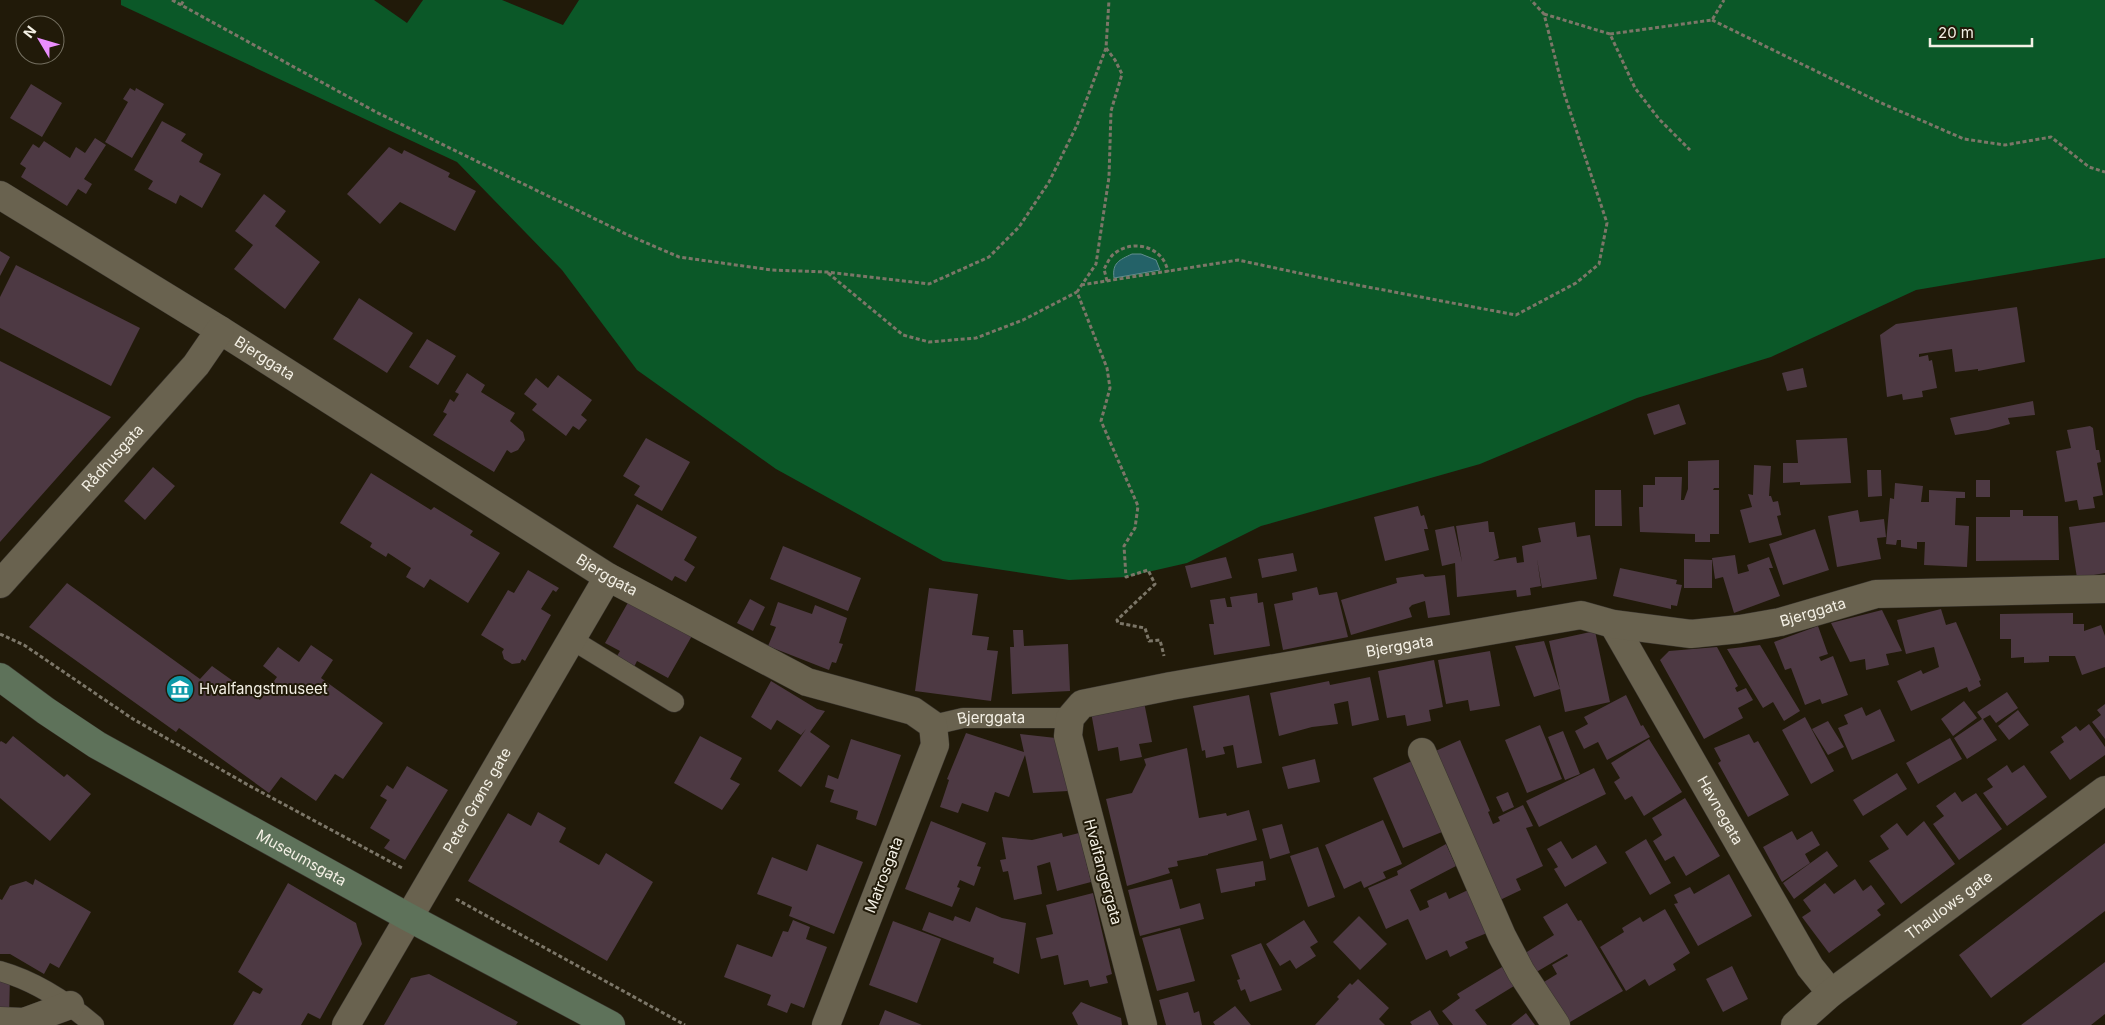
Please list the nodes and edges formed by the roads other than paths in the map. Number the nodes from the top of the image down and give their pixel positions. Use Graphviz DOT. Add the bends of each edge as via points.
graph roads {
  1 [pos="0,195"];
  2 [pos="220,330"];
  3 [pos="608,576"];
  4 [pos="0,584"];
  5 [pos="2105,589"];
  6 [pos="1613,624"];
  7 [pos="571,639"];
  8 [pos="0,677"];
  9 [pos="674,702"];
  10 [pos="1070,718"];
  11 [pos="933,725"];
  12 [pos="1422,752"];
  13 [pos="2105,790"];
  14 [pos="408,916"];
  15 [pos="0,971"];
  16 [pos="1831,993"];
  17 [pos="70,1005"];
  18 [pos="0,1021"];
  19 [pos="94,1025"];
  20 [pos="346,1025"];
  21 [pos="611,1025"];
  22 [pos="826,1025"];
  23 [pos="1143,1025"];
  24 [pos="1556,1025"];
  25 [pos="1795,1025"];
  1 -- 2 [label="street, Bjerggata"];
  2 -- 3 [label="street, Bjerggata"];
  2 -- 4 [label="street, Rådhusgata" via="196,365"];
  3 -- 7 [label="street, Peter Grøns gate"];
  3 -- 11 [label="street, Bjerggata" via="807,682 913,710"];
  5 -- 6 [label="street, Bjerggata" via="1876,594 1780,622 1691,634"];
  6 -- 10 [label="street, Bjerggata" via="1581,615 1171,686 1082,704"];
  6 -- 16 [label="street, Havnegata" via="1810,967"];
  7 -- 9 [label="lane"];
  7 -- 14 [label="street, Peter Grøns gate"];
  8 -- 14 [label="street, Museumsgata" via="97,745"];
  10 -- 11 [label="lane, Bjerggata" via="963,718"];
  10 -- 23 [label="street, Hvalfangergata" via="1068,736"];
  11 -- 22 [label="street, Matrosgata" via="935,745"];
  12 -- 24 [label="street" via="1502,936"];
  13 -- 16 [label="street, Thaulows gate"];
  14 -- 20 [label="street, Peter Grøns gate"];
  14 -- 21 [label="street, Museumsgata"];
  15 -- 17 [label="lane" via="20,977"];
  16 -- 25 [label="street, Thaulows gate"];
  17 -- 18 [label="street" via="24,1022"];
  17 -- 19 [label="lane"];
}
